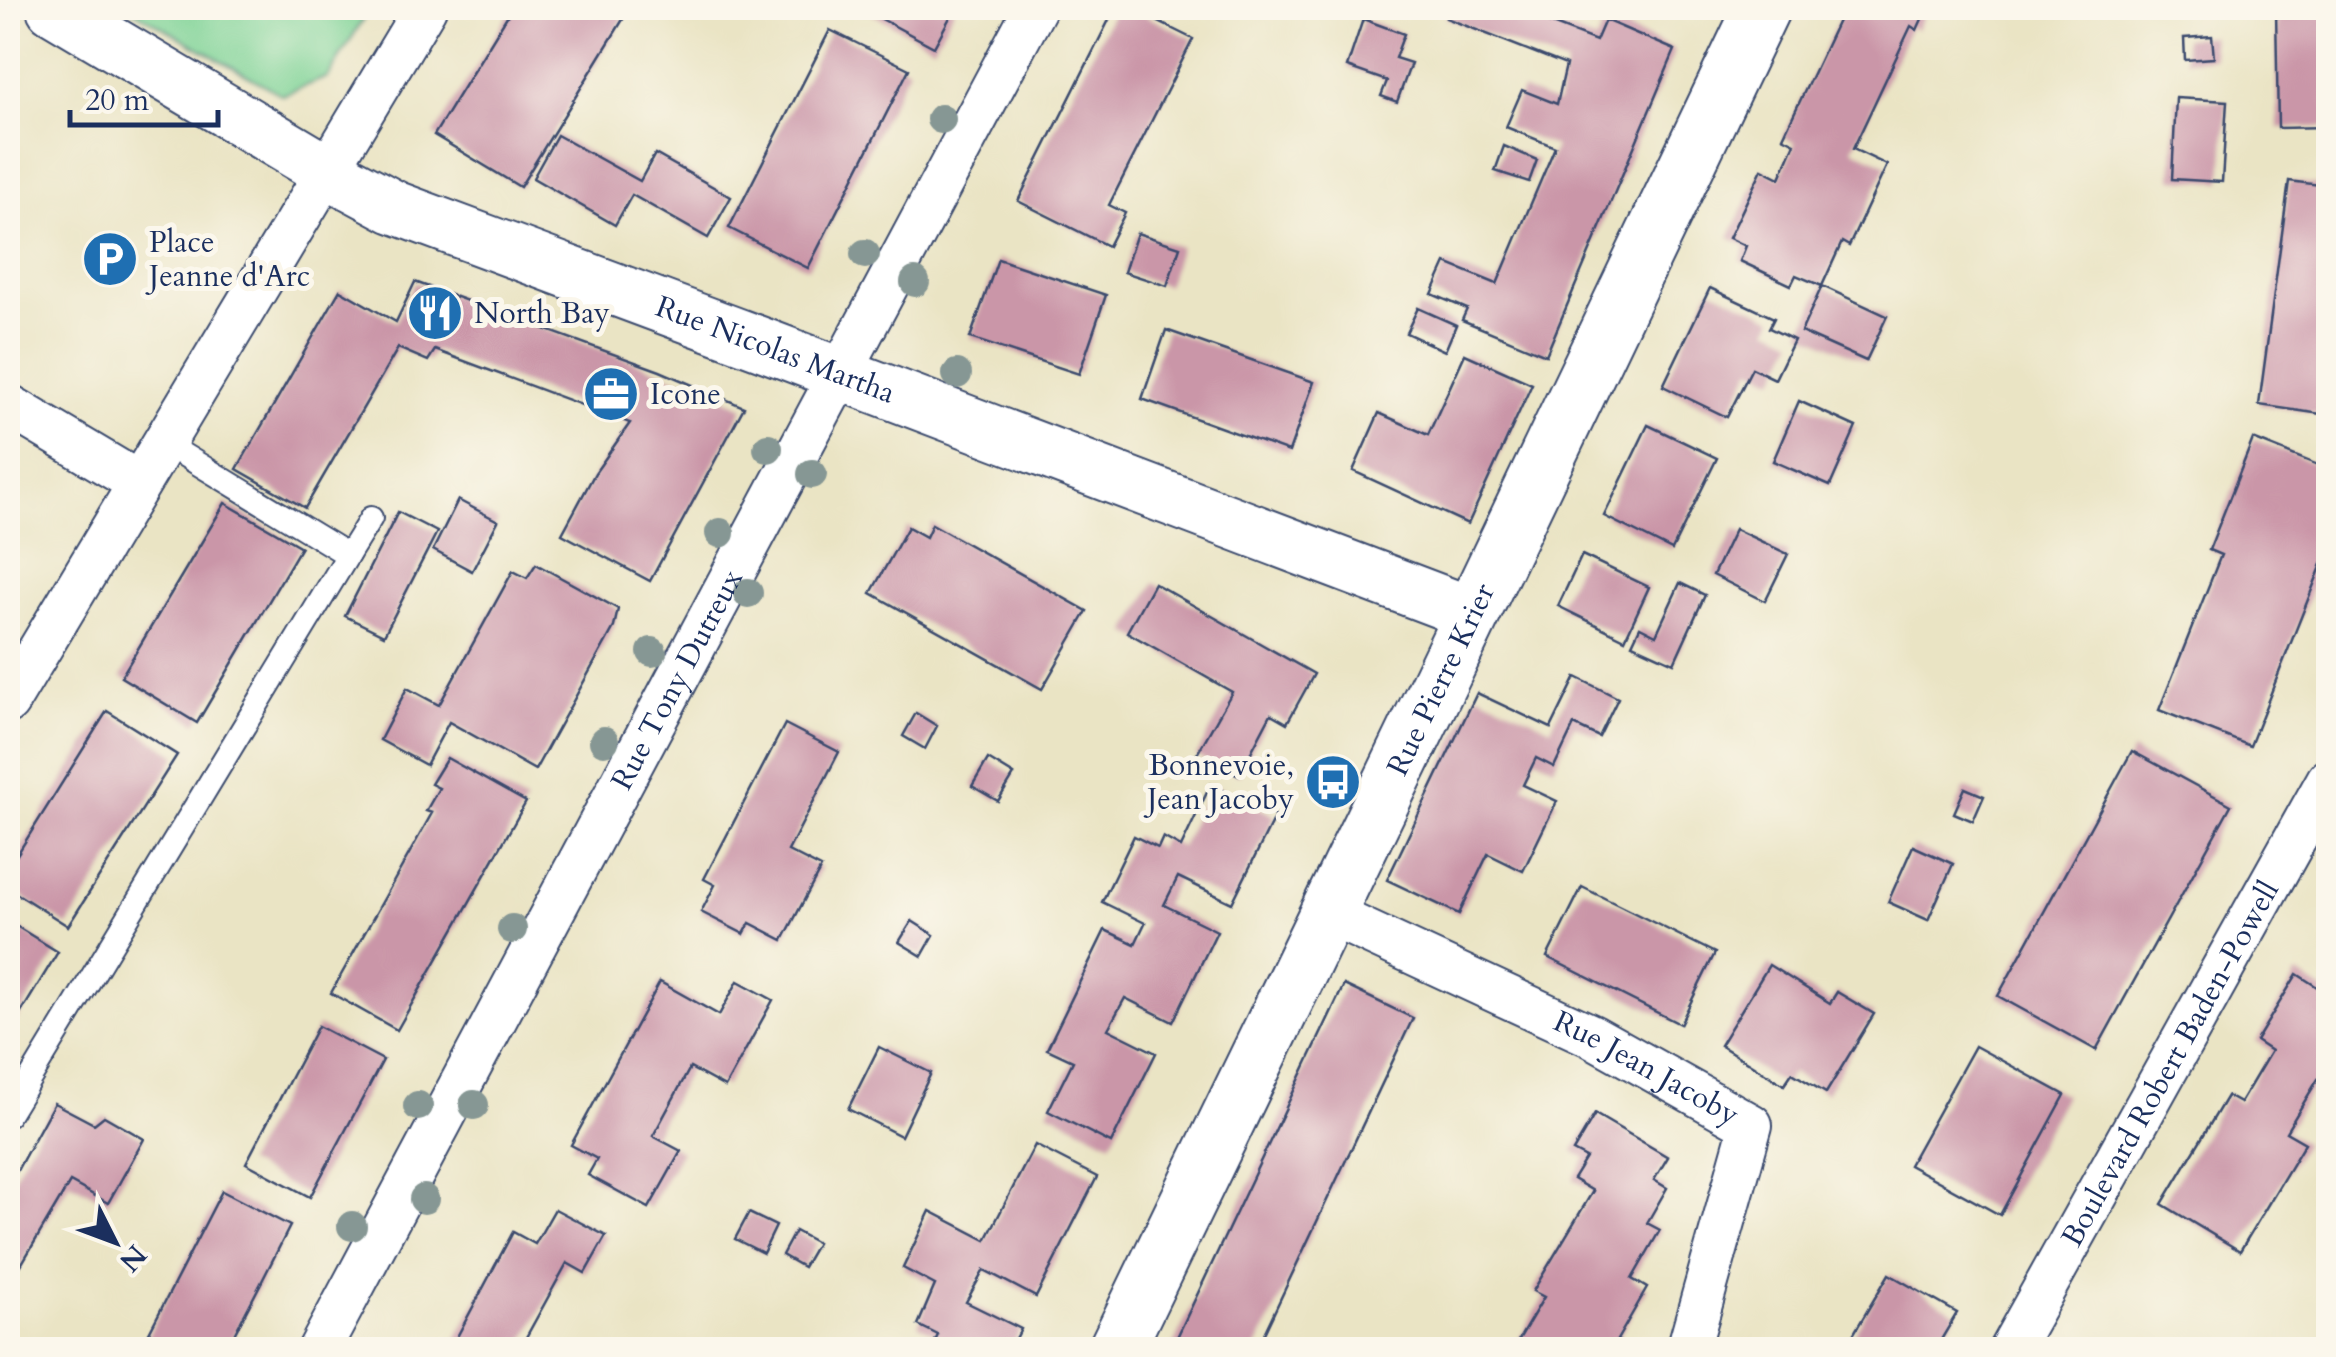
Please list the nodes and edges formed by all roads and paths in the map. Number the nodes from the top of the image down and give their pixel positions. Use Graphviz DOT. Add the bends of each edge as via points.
graph roads {
  1 [pos="53,8"];
  2 [pos="425,8"];
  3 [pos="1034,8"];
  4 [pos="1762,8"];
  5 [pos="327,170"];
  6 [pos="839,374"];
  7 [pos="8,405"];
  8 [pos="164,443"];
  9 [pos="140,483"];
  10 [pos="371,518"];
  11 [pos="348,555"];
  12 [pos="1472,614"];
  13 [pos="8,702"];
  14 [pos="2328,780"];
  15 [pos="1327,913"];
  16 [pos="8,1115"];
  17 [pos="318,1350"];
  18 [pos="1116,1350"];
  19 [pos="1688,1350"];
  20 [pos="2010,1350"];
  1 -- 5 [label="street, Rue Nicolas Martha"];
  2 -- 5 [label="street"];
  3 -- 6 [label="street, Rue Tony Dutreux"];
  4 -- 12 [label="main road, Rue Pierre Krier"];
  5 -- 6 [label="street, Rue Nicolas Martha" via="394,207"];
  5 -- 8 [label="street"];
  6 -- 12 [label="street, Rue Nicolas Martha"];
  6 -- 17 [label="street, Rue Tony Dutreux"];
  7 -- 9 [label="street"];
  8 -- 9 [label="street"];
  8 -- 11 [label="lane"];
  9 -- 13 [label="street"];
  10 -- 11 [label="lane"];
  11 -- 16 [label="lane"];
  12 -- 15 [label="main road, Rue Pierre Krier"];
  14 -- 20 [label="street, Boulevard Robert Baden-Powell"];
  15 -- 18 [label="main road, Rue Pierre Krier"];
  15 -- 19 [label="street, Rue Jean Jacoby" via="1592,1036 1751,1125"];
}
